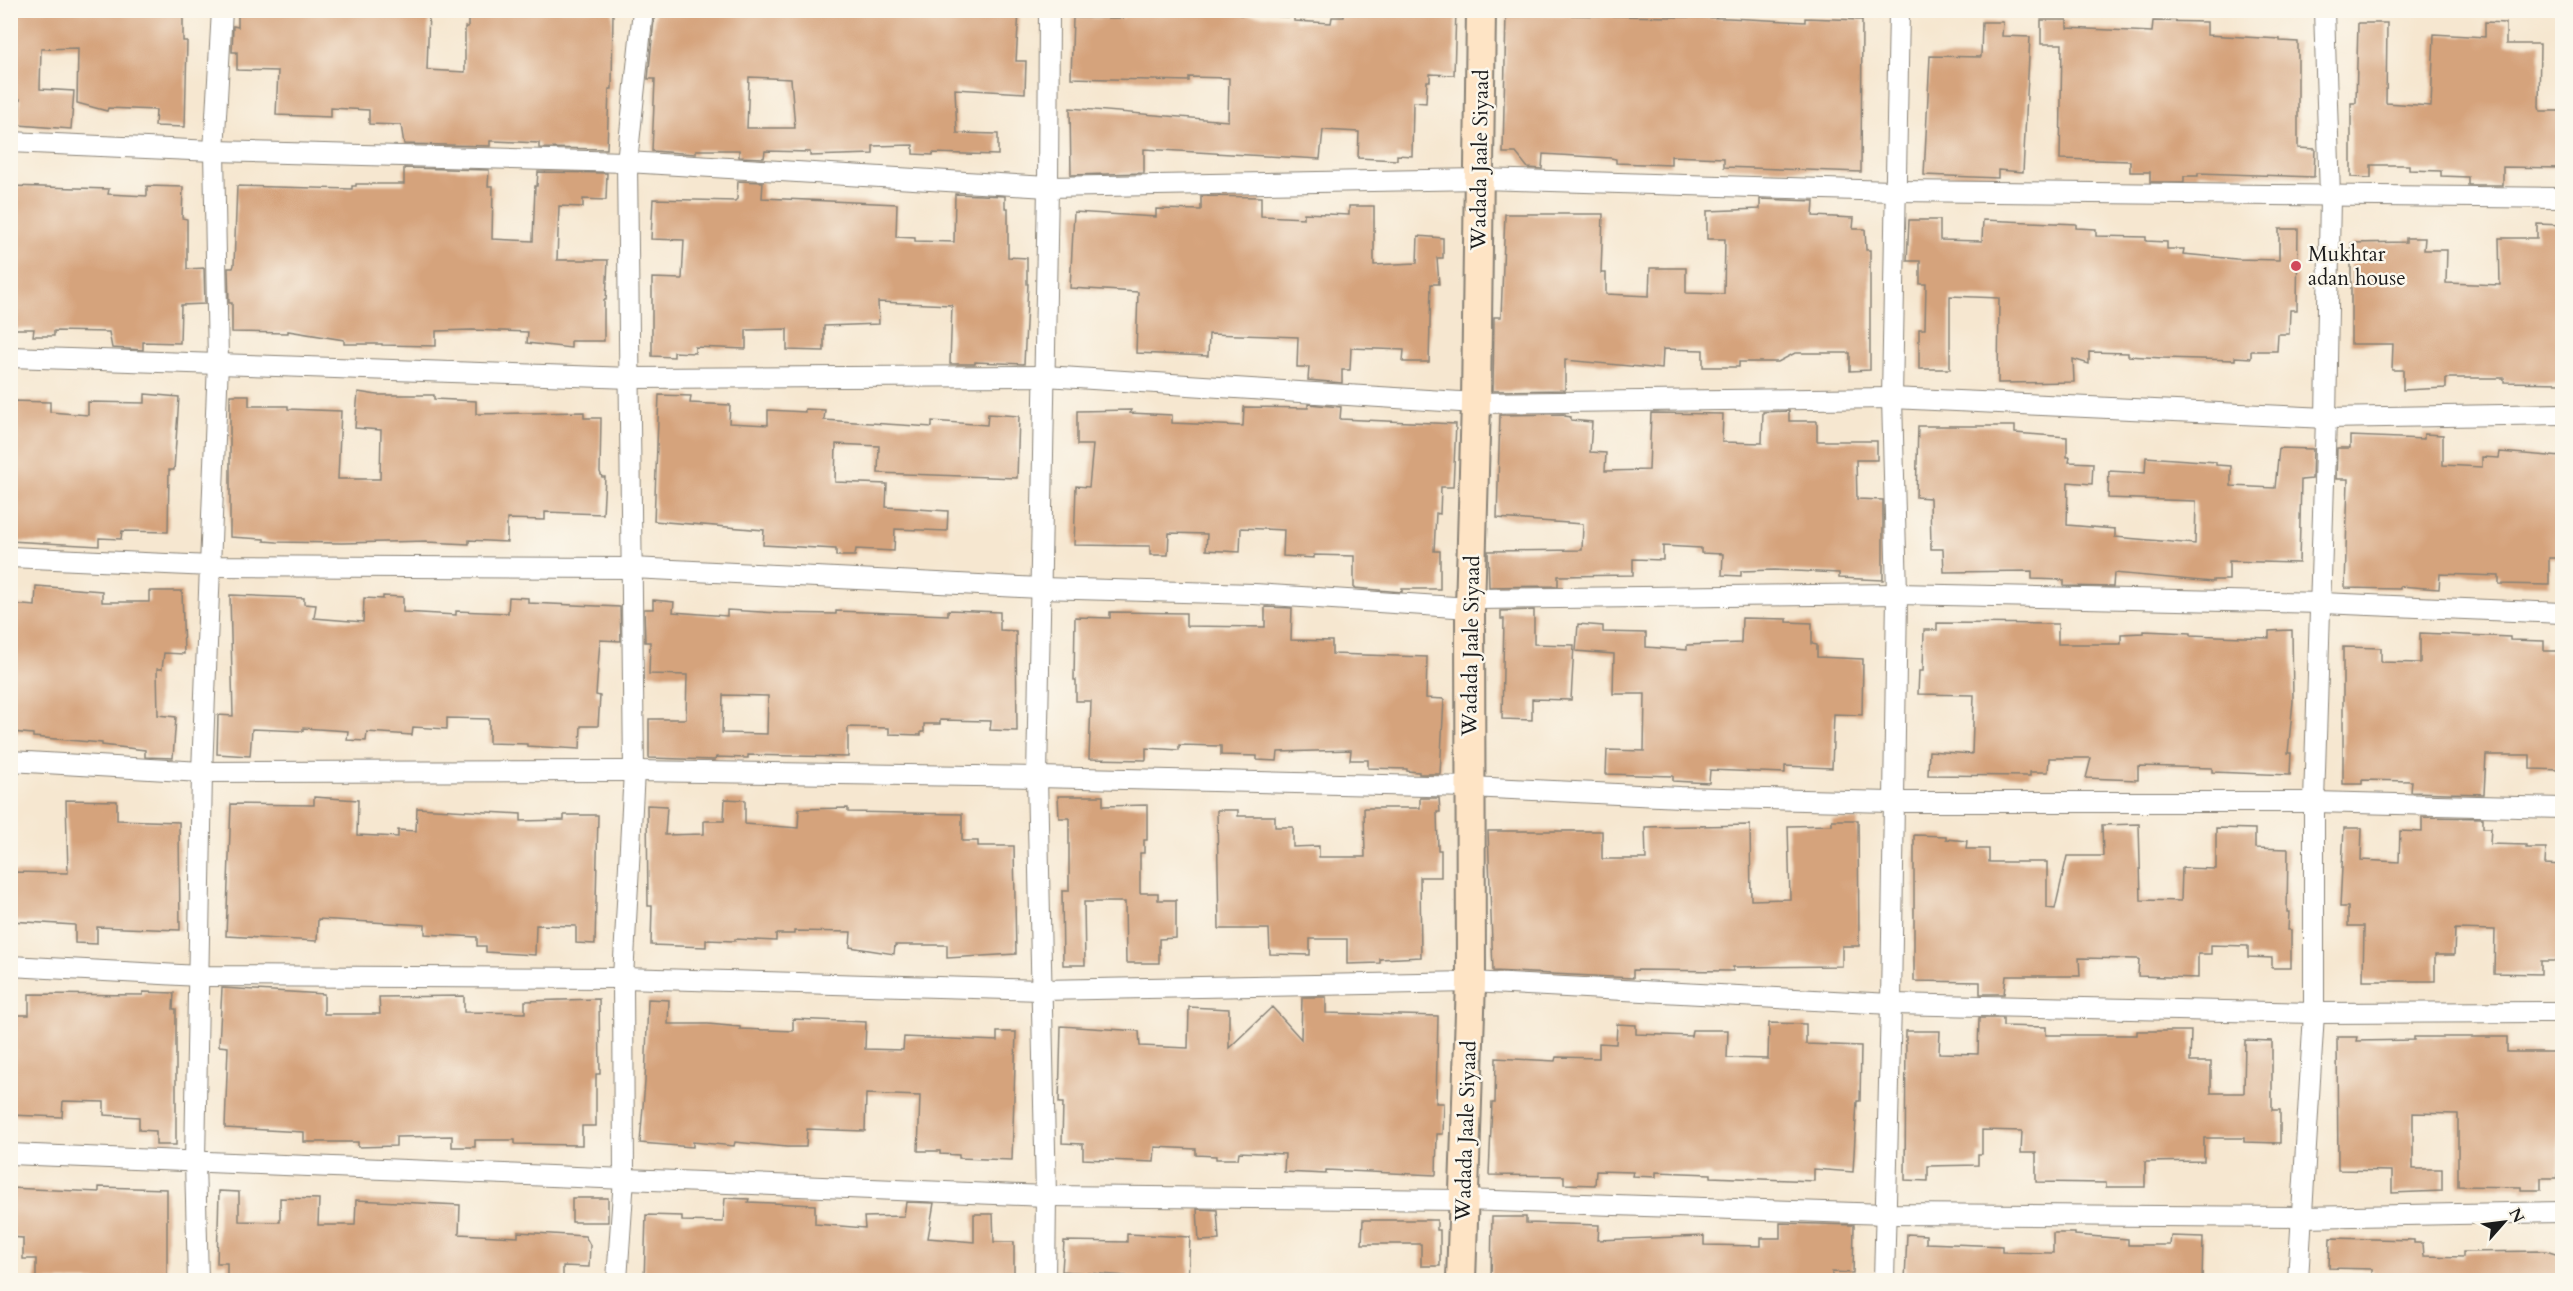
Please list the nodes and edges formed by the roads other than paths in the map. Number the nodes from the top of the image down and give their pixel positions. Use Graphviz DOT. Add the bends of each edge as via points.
graph roads {
  1 [pos="222,10"];
  2 [pos="643,10"];
  3 [pos="1049,10"];
  4 [pos="1481,10"];
  5 [pos="1899,10"];
  6 [pos="2324,10"];
  7 [pos="10,142"];
  8 [pos="214,151"];
  9 [pos="627,162"];
  10 [pos="1480,179"];
  11 [pos="1048,187"];
  12 [pos="1894,191"];
  13 [pos="2330,196"];
  14 [pos="2562,198"];
  15 [pos="10,357"];
  16 [pos="218,362"];
  17 [pos="1045,376"];
  18 [pos="631,378"];
  19 [pos="1892,398"];
  20 [pos="1476,403"];
  21 [pos="2562,414"];
  22 [pos="2326,418"];
  23 [pos="10,557"];
  24 [pos="211,566"];
  25 [pos="632,567"];
  26 [pos="1041,588"];
  27 [pos="1897,594"];
  28 [pos="2321,603"];
  29 [pos="1470,608"];
  30 [pos="2562,613"];
  31 [pos="10,761"];
  32 [pos="634,771"];
  33 [pos="202,772"];
  34 [pos="1037,777"];
  35 [pos="1470,787"];
  36 [pos="1892,802"];
  37 [pos="2314,802"];
  38 [pos="2562,808"];
  39 [pos="10,966"];
  40 [pos="199,976"];
  41 [pos="622,978"];
  42 [pos="1471,982"];
  43 [pos="1042,990"];
  44 [pos="1891,1004"];
  45 [pos="2562,1012"];
  46 [pos="2314,1013"];
  47 [pos="10,1154"];
  48 [pos="195,1161"];
  49 [pos="624,1178"];
  50 [pos="1046,1196"];
  51 [pos="1463,1200"];
  52 [pos="2562,1212"];
  53 [pos="1886,1214"];
  54 [pos="2301,1216"];
  55 [pos="198,1281"];
  56 [pos="617,1281"];
  57 [pos="1045,1281"];
  58 [pos="1461,1281"];
  59 [pos="1884,1281"];
  60 [pos="2298,1281"];
  1 -- 8 [label="street"];
  2 -- 9 [label="street"];
  3 -- 11 [label="street"];
  4 -- 10 [label="main road, Wadada Jaale Siyaad"];
  5 -- 12 [label="street"];
  6 -- 13 [label="street"];
  7 -- 8 [label="street"];
  8 -- 9 [label="street"];
  8 -- 16 [label="street"];
  9 -- 11 [label="street"];
  9 -- 18 [label="street"];
  10 -- 11 [label="street"];
  10 -- 12 [label="street"];
  10 -- 20 [label="main road, Wadada Jaale Siyaad"];
  11 -- 17 [label="street"];
  12 -- 13 [label="street"];
  12 -- 19 [label="street"];
  13 -- 14 [label="street"];
  13 -- 22 [label="street"];
  15 -- 16 [label="street"];
  16 -- 18 [label="street"];
  16 -- 24 [label="street"];
  17 -- 18 [label="street"];
  17 -- 20 [label="street"];
  17 -- 26 [label="street"];
  18 -- 25 [label="street"];
  19 -- 20 [label="street"];
  19 -- 22 [label="street"];
  19 -- 27 [label="street"];
  20 -- 29 [label="main road, Wadada Jaale Siyaad"];
  21 -- 22 [label="street"];
  22 -- 28 [label="street"];
  23 -- 24 [label="street"];
  24 -- 25 [label="street"];
  24 -- 33 [label="street"];
  25 -- 26 [label="street"];
  25 -- 32 [label="street"];
  26 -- 29 [label="street" via="1254,594"];
  26 -- 34 [label="street"];
  27 -- 28 [label="street"];
  27 -- 29 [label="street" via="1479,599"];
  27 -- 36 [label="street"];
  28 -- 30 [label="street"];
  28 -- 37 [label="street"];
  29 -- 35 [label="main road, Wadada Jaale Siyaad"];
  31 -- 33 [label="street"];
  32 -- 33 [label="street"];
  32 -- 34 [label="street"];
  32 -- 41 [label="street"];
  33 -- 40 [label="street"];
  34 -- 35 [label="street"];
  34 -- 43 [label="street"];
  35 -- 36 [label="street"];
  35 -- 42 [label="main road, Wadada Jaale Siyaad"];
  36 -- 37 [label="street"];
  36 -- 44 [label="street"];
  37 -- 38 [label="street"];
  37 -- 46 [label="street"];
  39 -- 40 [label="street"];
  40 -- 41 [label="street"];
  40 -- 48 [label="street"];
  41 -- 43 [label="street"];
  41 -- 49 [label="street"];
  42 -- 43 [label="street"];
  42 -- 44 [label="street"];
  42 -- 51 [label="main road, Wadada Jaale Siyaad"];
  43 -- 50 [label="street"];
  44 -- 46 [label="street"];
  44 -- 53 [label="street"];
  45 -- 46 [label="street"];
  46 -- 54 [label="street"];
  47 -- 48 [label="street"];
  48 -- 49 [label="street"];
  48 -- 55 [label="street"];
  49 -- 50 [label="street"];
  49 -- 56 [label="street"];
  50 -- 51 [label="street"];
  50 -- 57 [label="street"];
  51 -- 53 [label="street"];
  51 -- 58 [label="main road, Wadada Jaale Siyaad"];
  52 -- 54 [label="street"];
  53 -- 54 [label="street"];
  53 -- 59 [label="street"];
  54 -- 60 [label="street"];
}
